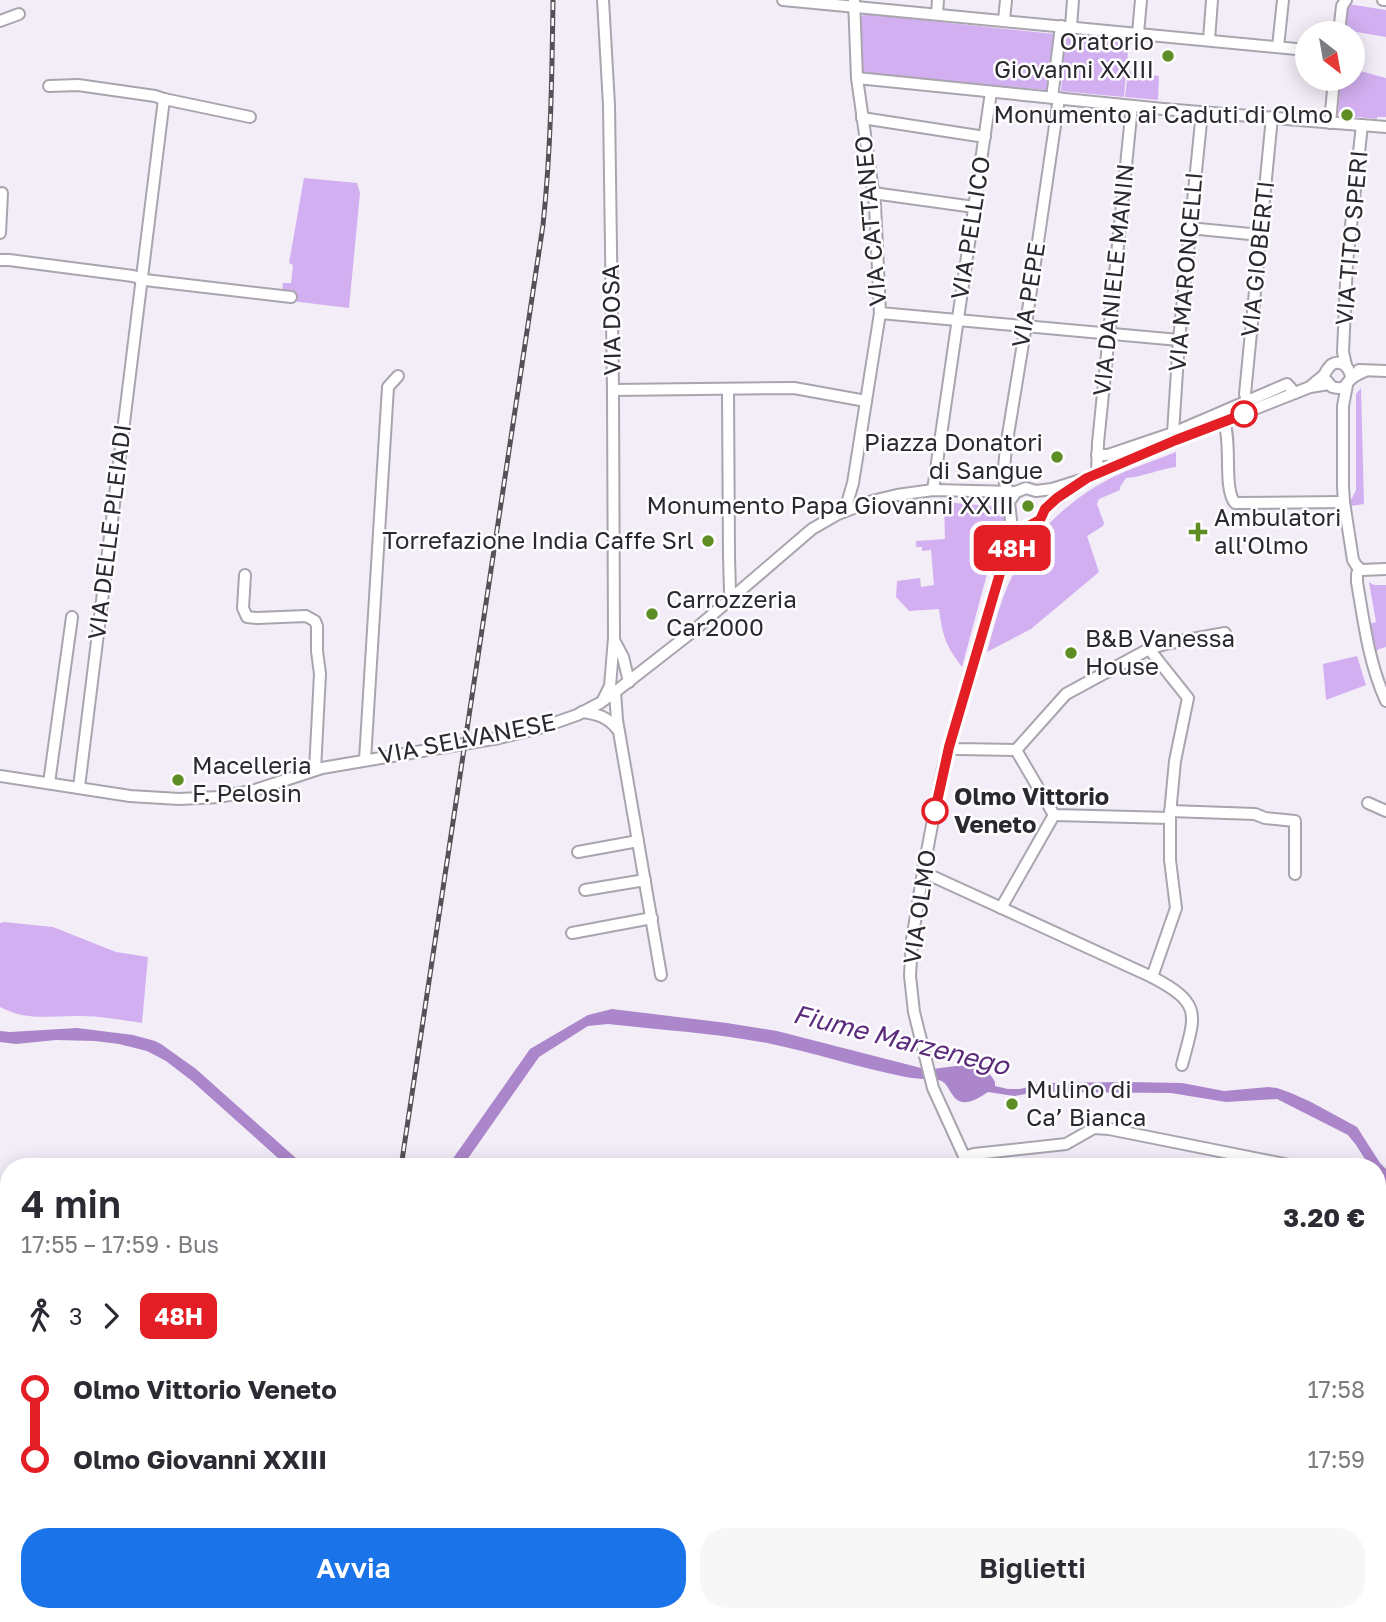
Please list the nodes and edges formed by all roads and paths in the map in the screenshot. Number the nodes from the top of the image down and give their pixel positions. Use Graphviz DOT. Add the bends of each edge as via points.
graph roads {
  1 [pos="604,0"];
  2 [pos="783,0"];
  3 [pos="938,0"];
  4 [pos="1006,0"];
  5 [pos="1073,0"];
  6 [pos="1141,0"];
  7 [pos="1212,0"];
  8 [pos="1283,0"];
  9 [pos="1346,0"];
  10 [pos="854,3"];
  11 [pos="19,14"];
  12 [pos="937,14"];
  13 [pos="1004,20"];
  14 [pos="0,21"];
  15 [pos="1340,21"];
  16 [pos="1066,26"];
  17 [pos="1138,33"];
  18 [pos="1209,40"];
  19 [pos="1278,47"];
  20 [pos="1295,49"];
  21 [pos="857,78"];
  22 [pos="49,86"];
  23 [pos="1333,91"];
  24 [pos="990,92"];
  25 [pos="1055,98"];
  26 [pos="164,99"];
  27 [pos="1132,106"];
  28 [pos="1202,112"];
  29 [pos="250,117"];
  30 [pos="1272,117"];
  31 [pos="862,118"];
  32 [pos="1330,123"];
  33 [pos="1362,125"];
  34 [pos="1386,127"];
  35 [pos="985,137"];
  36 [pos="873,192"];
  37 [pos="2,193"];
  38 [pos="974,207"];
  39 [pos="1189,228"];
  40 [pos="0,233"];
  41 [pos="1260,235"];
  42 [pos="0,260"];
  43 [pos="141,277"];
  44 [pos="291,297"];
  45 [pos="880,313"];
  46 [pos="957,320"];
  47 [pos="1026,326"];
  48 [pos="1109,334"];
  49 [pos="1179,340"];
  50 [pos="1343,352"];
  51 [pos="1386,371"];
  52 [pos="1348,375"];
  53 [pos="398,376"];
  54 [pos="1329,378"];
  55 [pos="1310,387"];
  56 [pos="728,389"];
  57 [pos="613,390"];
  58 [pos="1295,393"];
  59 [pos="866,401"];
  60 [pos="1247,401"];
  61 [pos="1343,406"];
  62 [pos="1224,422"];
  63 [pos="1175,436"];
  64 [pos="1097,455"];
  65 [pos="1092,476"];
  66 [pos="853,483"];
  67 [pos="933,491"];
  68 [pos="951,491"];
  69 [pos="1036,491"];
  70 [pos="1012,492"];
  71 [pos="872,502"];
  72 [pos="1343,502"];
  73 [pos="1045,509"];
  74 [pos="848,510"];
  75 [pos="1009,512"];
  76 [pos="1029,525"];
  77 [pos="1003,563"];
  78 [pos="1359,569"];
  79 [pos="1386,569"];
  80 [pos="245,575"];
  81 [pos="734,597"];
  82 [pos="72,617"];
  83 [pos="1225,633"];
  84 [pos="614,640"];
  85 [pos="1149,649"];
  86 [pos="623,657"];
  87 [pos="611,662"];
  88 [pos="649,666"];
  89 [pos="629,682"];
  90 [pos="1382,684"];
  91 [pos="615,692"];
  92 [pos="1386,701"];
  93 [pos="600,703"];
  94 [pos="582,712"];
  95 [pos="619,733"];
  96 [pos="949,747"];
  97 [pos="1016,750"];
  98 [pos="365,760"];
  99 [pos="315,770"];
  100 [pos="0,776"];
  101 [pos="49,783"];
  102 [pos="79,788"];
  103 [pos="1368,803"];
  104 [pos="1386,811"];
  105 [pos="1170,815"];
  106 [pos="1054,816"];
  107 [pos="638,841"];
  108 [pos="578,852"];
  109 [pos="923,872"];
  110 [pos="1294,874"];
  111 [pos="645,880"];
  112 [pos="585,890"];
  113 [pos="1001,908"];
  114 [pos="652,918"];
  115 [pos="572,933"];
  116 [pos="662,975"];
  117 [pos="1152,977"];
  118 [pos="1182,1065"];
  119 [pos="964,1158"];
  120 [pos="1254,1158"];
  121 [pos="1028,1622"];
  122 [pos="1044,1622"];
  1 -- 57 [label="street, VIA DOSA"];
  2 -- 10 [label="street"];
  3 -- 12 [label="street"];
  4 -- 13 [label="street"];
  5 -- 16 [label="street, VIA PEPE"];
  6 -- 17 [label="street"];
  7 -- 18 [label="street"];
  8 -- 19 [label="street"];
  9 -- 15 [label="street"];
  10 -- 12 [label="street"];
  10 -- 21 [label="street, VIA CATTANEO"];
  11 -- 14 [label="street"];
  12 -- 13 [label="street"];
  13 -- 16 [label="street"];
  16 -- 17 [label="street"];
  16 -- 25 [label="street, VIA PEPE"];
  17 -- 18 [label="street"];
  18 -- 19 [label="street"];
  19 -- 20 [label="street"];
  21 -- 24 [label="street"];
  21 -- 31 [label="street, VIA CATTANEO"];
  22 -- 26 [label="street" via="78,85"];
  23 -- 32 [label="street"];
  24 -- 25 [label="street"];
  24 -- 35 [label="street, VIA PELLICO"];
  25 -- 27 [label="street"];
  25 -- 47 [label="street, VIA PEPE"];
  26 -- 29 [label="street"];
  26 -- 43 [label="street, VIA DELLE PLEIADI"];
  27 -- 28 [label="street"];
  27 -- 48 [label="street, VIA DANIELE MANIN"];
  28 -- 30 [label="street"];
  28 -- 39 [label="street, VIA MARONCELLI"];
  30 -- 32 [label="street"];
  30 -- 41 [label="street, VIA GIOBERTI"];
  31 -- 35 [label="street, VIA PELLICO"];
  31 -- 36 [label="street, VIA CATTANEO"];
  32 -- 33 [label="street"];
  33 -- 34 [label="street"];
  33 -- 50 [label="street, VIA TITO SPERI" via="1347,262"];
  35 -- 38 [label="street, VIA PELLICO"];
  36 -- 38 [label="street"];
  36 -- 45 [label="street, VIA CATTANEO"];
  37 -- 40 [label="street"];
  38 -- 46 [label="street, VIA PELLICO"];
  39 -- 41 [label="street"];
  39 -- 49 [label="street, VIA MARONCELLI"];
  41 -- 60 [label="street, VIA GIOBERTI"];
  42 -- 43 [label="street"];
  43 -- 44 [label="street"];
  43 -- 102 [label="street, VIA DELLE PLEIADI"];
  45 -- 46 [label="street, VIA PELLICO"];
  45 -- 59 [label="street, VIA CATTANEO"];
  46 -- 47 [label="street, VIA PELLICO"];
  46 -- 67 [label="street, VIA PELLICO"];
  47 -- 48 [label="street, VIA PELLICO"];
  47 -- 70 [label="street, VIA PEPE" via="1004,468"];
  48 -- 49 [label="street, VIA PELLICO"];
  48 -- 64 [label="street, VIA DANIELE MANIN"];
  49 -- 63 [label="street, VIA MARONCELLI"];
  50 -- 52 [label="street, VIA TITO SPERI"];
  50 -- 54 [label="street, VIA TITO SPERI"];
  51 -- 52 [label="street"];
  52 -- 54 [label="street" via="1341,388"];
  52 -- 54 [label="street" via="1339,363"];
  52 -- 61 [label="street"];
  53 -- 98 [label="street" via="388,387"];
  54 -- 55 [label="street, VIA TITO SPERI"];
  54 -- 61 [label="street"];
  55 -- 58 [label="street, VIA OLMO"];
  56 -- 57 [label="street"];
  56 -- 59 [label="street" via="794,388"];
  56 -- 81 [label="street" via="730,592"];
  57 -- 84 [label="street, VIA DOSA"];
  58 -- 60 [label="street, VIA OLMO" via="1287,384"];
  58 -- 62 [label="street, VIA OLMO"];
  59 -- 66 [label="street, VIA CATTANEO"];
  60 -- 63 [label="street, VIA OLMO"];
  61 -- 72 [label="street"];
  62 -- 63 [label="street, VIA OLMO"];
  62 -- 72 [label="street" via="1229,495 1235,503"];
  63 -- 64 [label="street, VIA OLMO"];
  63 -- 65 [label="street, VIA OLMO"];
  64 -- 65 [label="street, VIA DANIELE MANIN"];
  65 -- 69 [label="street, VIA OLMO"];
  65 -- 73 [label="street, VIA OLMO"];
  66 -- 71 [label="street"];
  66 -- 74 [label="street, VIA CATTANEO"];
  67 -- 68 [label="street, VIA SELVANESE"];
  67 -- 71 [label="street, VIA SELVANESE"];
  68 -- 70 [label="street, VIA SELVANESE"];
  68 -- 75 [label="street, VIA SELVANESE" via="998,500"];
  69 -- 70 [label="street, VIA OLMO"];
  69 -- 73 [label="street"];
  70 -- 75 [label="street, VIA OLMO"];
  71 -- 74 [label="street, VIA SELVANESE"];
  72 -- 78 [label="street" via="1353,560"];
  73 -- 76 [label="street, VIA OLMO" via="1040,520"];
  74 -- 81 [label="street, VIA SELVANESE" via="812,529"];
  75 -- 76 [label="street" via="1018,523"];
  75 -- 77 [label="street, VIA OLMO"];
  76 -- 77 [label="street, VIA OLMO"];
  77 -- 96 [label="street, VIA OLMO"];
  78 -- 79 [label="street"];
  78 -- 90 [label="street" via="1357,582 1371,661"];
  80 -- 99 [label="street" via="243,608 247,617 306,615 317,626 320,674"];
  81 -- 88 [label="street, VIA SELVANESE"];
  82 -- 101 [label="street"];
  83 -- 85 [label="street"];
  84 -- 86 [label="street"];
  84 -- 87 [label="street, VIA DOSA"];
  85 -- 97 [label="street" via="1066,694"];
  85 -- 105 [label="street" via="1188,698"];
  86 -- 88 [label="street"];
  86 -- 89 [label="street"];
  87 -- 89 [label="street" via="616,673"];
  87 -- 93 [label="street, VIA DOSA" via="610,685"];
  88 -- 89 [label="street, VIA SELVANESE"];
  89 -- 91 [label="street, VIA SELVANESE"];
  90 -- 92 [label="street"];
  91 -- 93 [label="street, VIA SELVANESE"];
  91 -- 95 [label="street"];
  93 -- 94 [label="street, VIA SELVANESE"];
  94 -- 95 [label="street" via="602,716"];
  94 -- 98 [label="street, VIA SELVANESE" via="499,738"];
  95 -- 107 [label="street"];
  96 -- 97 [label="street"];
  96 -- 109 [label="street, VIA OLMO"];
  97 -- 106 [label="street"];
  98 -- 99 [label="street, VIA SELVANESE"];
  99 -- 102 [label="street, VIA SELVANESE" via="254,790 209,798 153,798"];
  100 -- 101 [label="street, VIA SELVANESE"];
  101 -- 102 [label="street, VIA SELVANESE"];
  103 -- 104 [label="street"];
  105 -- 106 [label="street"];
  105 -- 110 [label="street" via="1255,814 1295,821"];
  105 -- 117 [label="street" via="1176,908"];
  106 -- 113 [label="street"];
  107 -- 108 [label="street"];
  107 -- 111 [label="street"];
  109 -- 113 [label="street"];
  109 -- 119 [label="street, VIA OLMO" via="912,940 914,1012 933,1088"];
  111 -- 112 [label="street"];
  111 -- 114 [label="street"];
  113 -- 117 [label="street"];
  114 -- 115 [label="street"];
  114 -- 116 [label="street"];
  117 -- 118 [label="street" via="1173,988 1190,1005 1193,1015"];
  119 -- 120 [label="street" via="1066,1144 1094,1128"];
  121 -- 122 [label="main road"];
}
